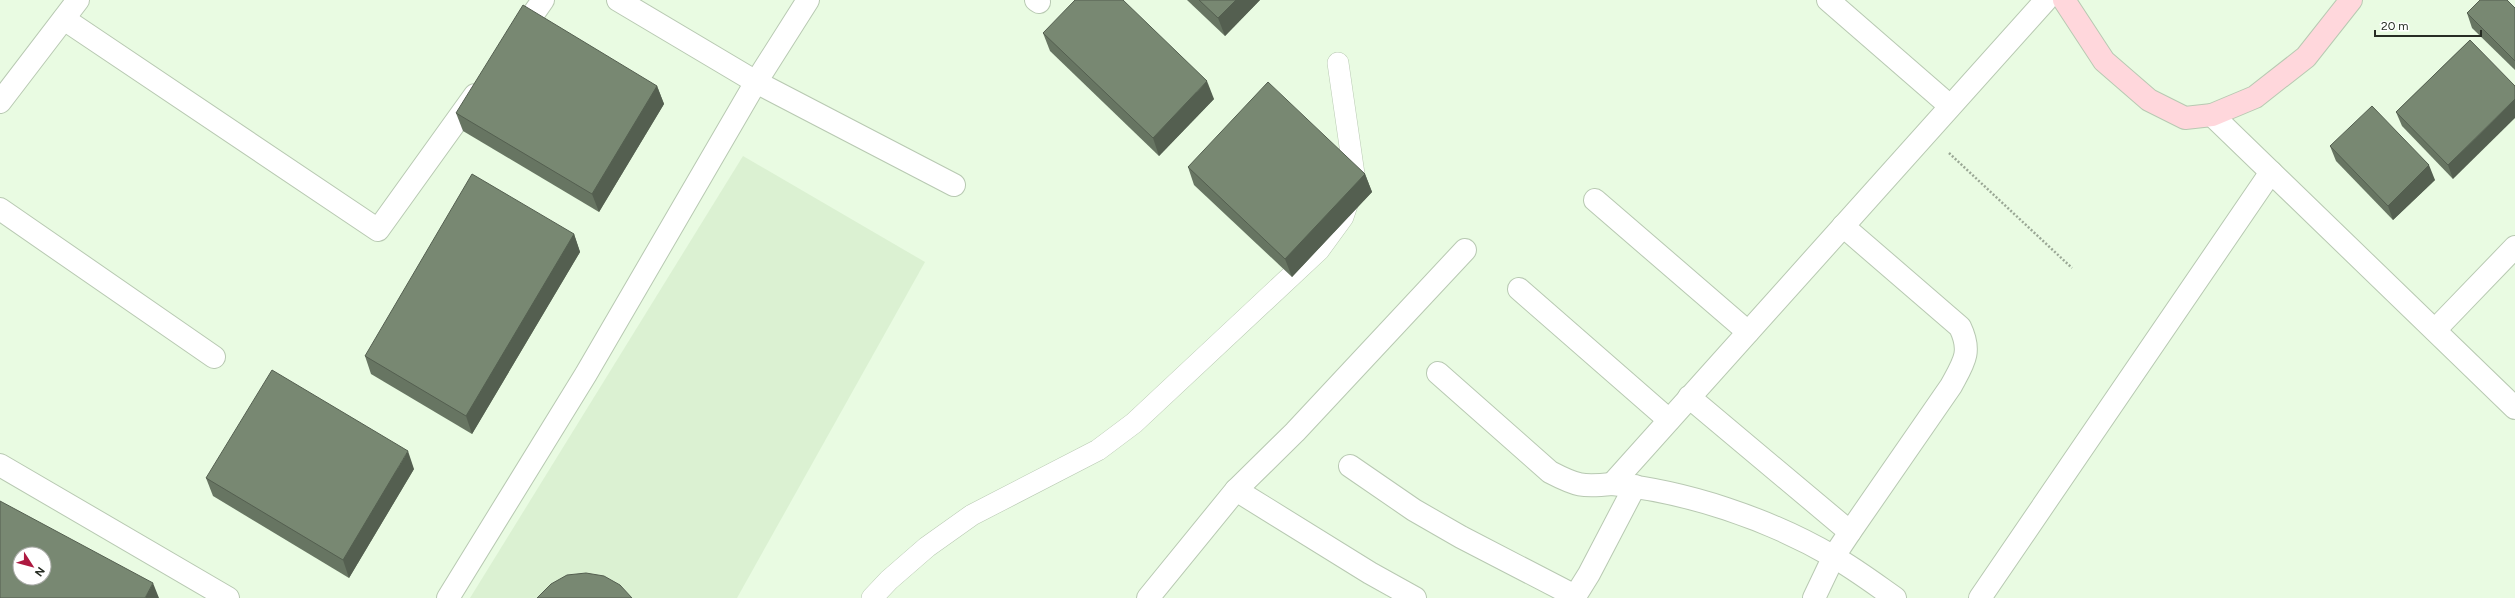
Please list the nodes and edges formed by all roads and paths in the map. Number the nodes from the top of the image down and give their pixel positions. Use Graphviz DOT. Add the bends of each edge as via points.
graph roads {
  1 [pos="78,0"];
  2 [pos="543,0"];
  3 [pos="618,0"];
  4 [pos="808,0"];
  5 [pos="1828,0"];
  6 [pos="2046,0"];
  7 [pos="2064,0"];
  8 [pos="2351,0"];
  9 [pos="64,19"];
  10 [pos="505,54"];
  11 [pos="1338,63"];
  12 [pos="487,79"];
  13 [pos="756,82"];
  14 [pos="0,102"];
  15 [pos="1950,106"];
  16 [pos="2212,115"];
  17 [pos="1928,133"];
  18 [pos="2272,172"];
  19 [pos="954,185"];
  20 [pos="1595,200"];
  21 [pos="0,209"];
  22 [pos="1843,226"];
  23 [pos="2515,247"];
  24 [pos="1465,250"];
  25 [pos="2072,268"];
  26 [pos="1519,289"];
  27 [pos="2435,330"];
  28 [pos="1748,332"];
  29 [pos="214,357"];
  30 [pos="1438,373"];
  31 [pos="1689,397"];
  32 [pos="2515,408"];
  33 [pos="1669,420"];
  34 [pos="0,465"];
  35 [pos="1350,466"];
  36 [pos="1612,484"];
  37 [pos="1635,486"];
  38 [pos="1236,490"];
  39 [pos="1850,532"];
  40 [pos="1834,556"];
  41 [pos="203,592"];
  42 [pos="1574,597"];
  43 [pos="228,598"];
  44 [pos="448,598"];
  45 [pos="872,598"];
  46 [pos="1148,598"];
  47 [pos="1415,598"];
  48 [pos="1814,598"];
  49 [pos="1895,598"];
  50 [pos="1980,598"];
  1 -- 9 [label="street"];
  2 -- 10 [label="street"];
  3 -- 13 [label="street"];
  4 -- 13 [label="street"];
  5 -- 15 [label="street"];
  6 -- 15 [label="street"];
  7 -- 16 [label="main road" via="2104,61 2149,100 2185,118"];
  8 -- 16 [label="main road" via="2306,57 2254,97"];
  9 -- 12 [label="street" via="378,230"];
  9 -- 14 [label="street"];
  11 -- 45 [label="lane" via="1355,181 1343,217 1319,250 1134,423 1098,450 972,516 927,546"];
  13 -- 19 [label="street"];
  13 -- 44 [label="street" via="586,374"];
  15 -- 17 [label="street"];
  16 -- 18 [label="street"];
  17 -- 22 [label="street"];
  17 -- 25 [label="path"];
  18 -- 27 [label="street"];
  18 -- 50 [label="street"];
  20 -- 28 [label="street"];
  21 -- 29 [label="street"];
  22 -- 28 [label="street"];
  22 -- 39 [label="street" via="1960,327 1967,342 1964,363 1951,386"];
  23 -- 27 [label="street"];
  24 -- 38 [label="street" via="1300,426"];
  26 -- 33 [label="street"];
  27 -- 32 [label="street"];
  28 -- 31 [label="street"];
  30 -- 36 [label="street" via="1550,472 1571,483 1584,486"];
  31 -- 33 [label="street"];
  31 -- 39 [label="street"];
  33 -- 36 [label="street"];
  34 -- 41 [label="street"];
  35 -- 42 [label="street" via="1414,510"];
  36 -- 37 [label="street"];
  37 -- 40 [label="street" via="1753,518"];
  37 -- 42 [label="street"];
  38 -- 46 [label="street"];
  38 -- 47 [label="street"];
  39 -- 40 [label="street"];
  40 -- 48 [label="street"];
  40 -- 49 [label="street"];
  41 -- 43 [label="street"];
}
